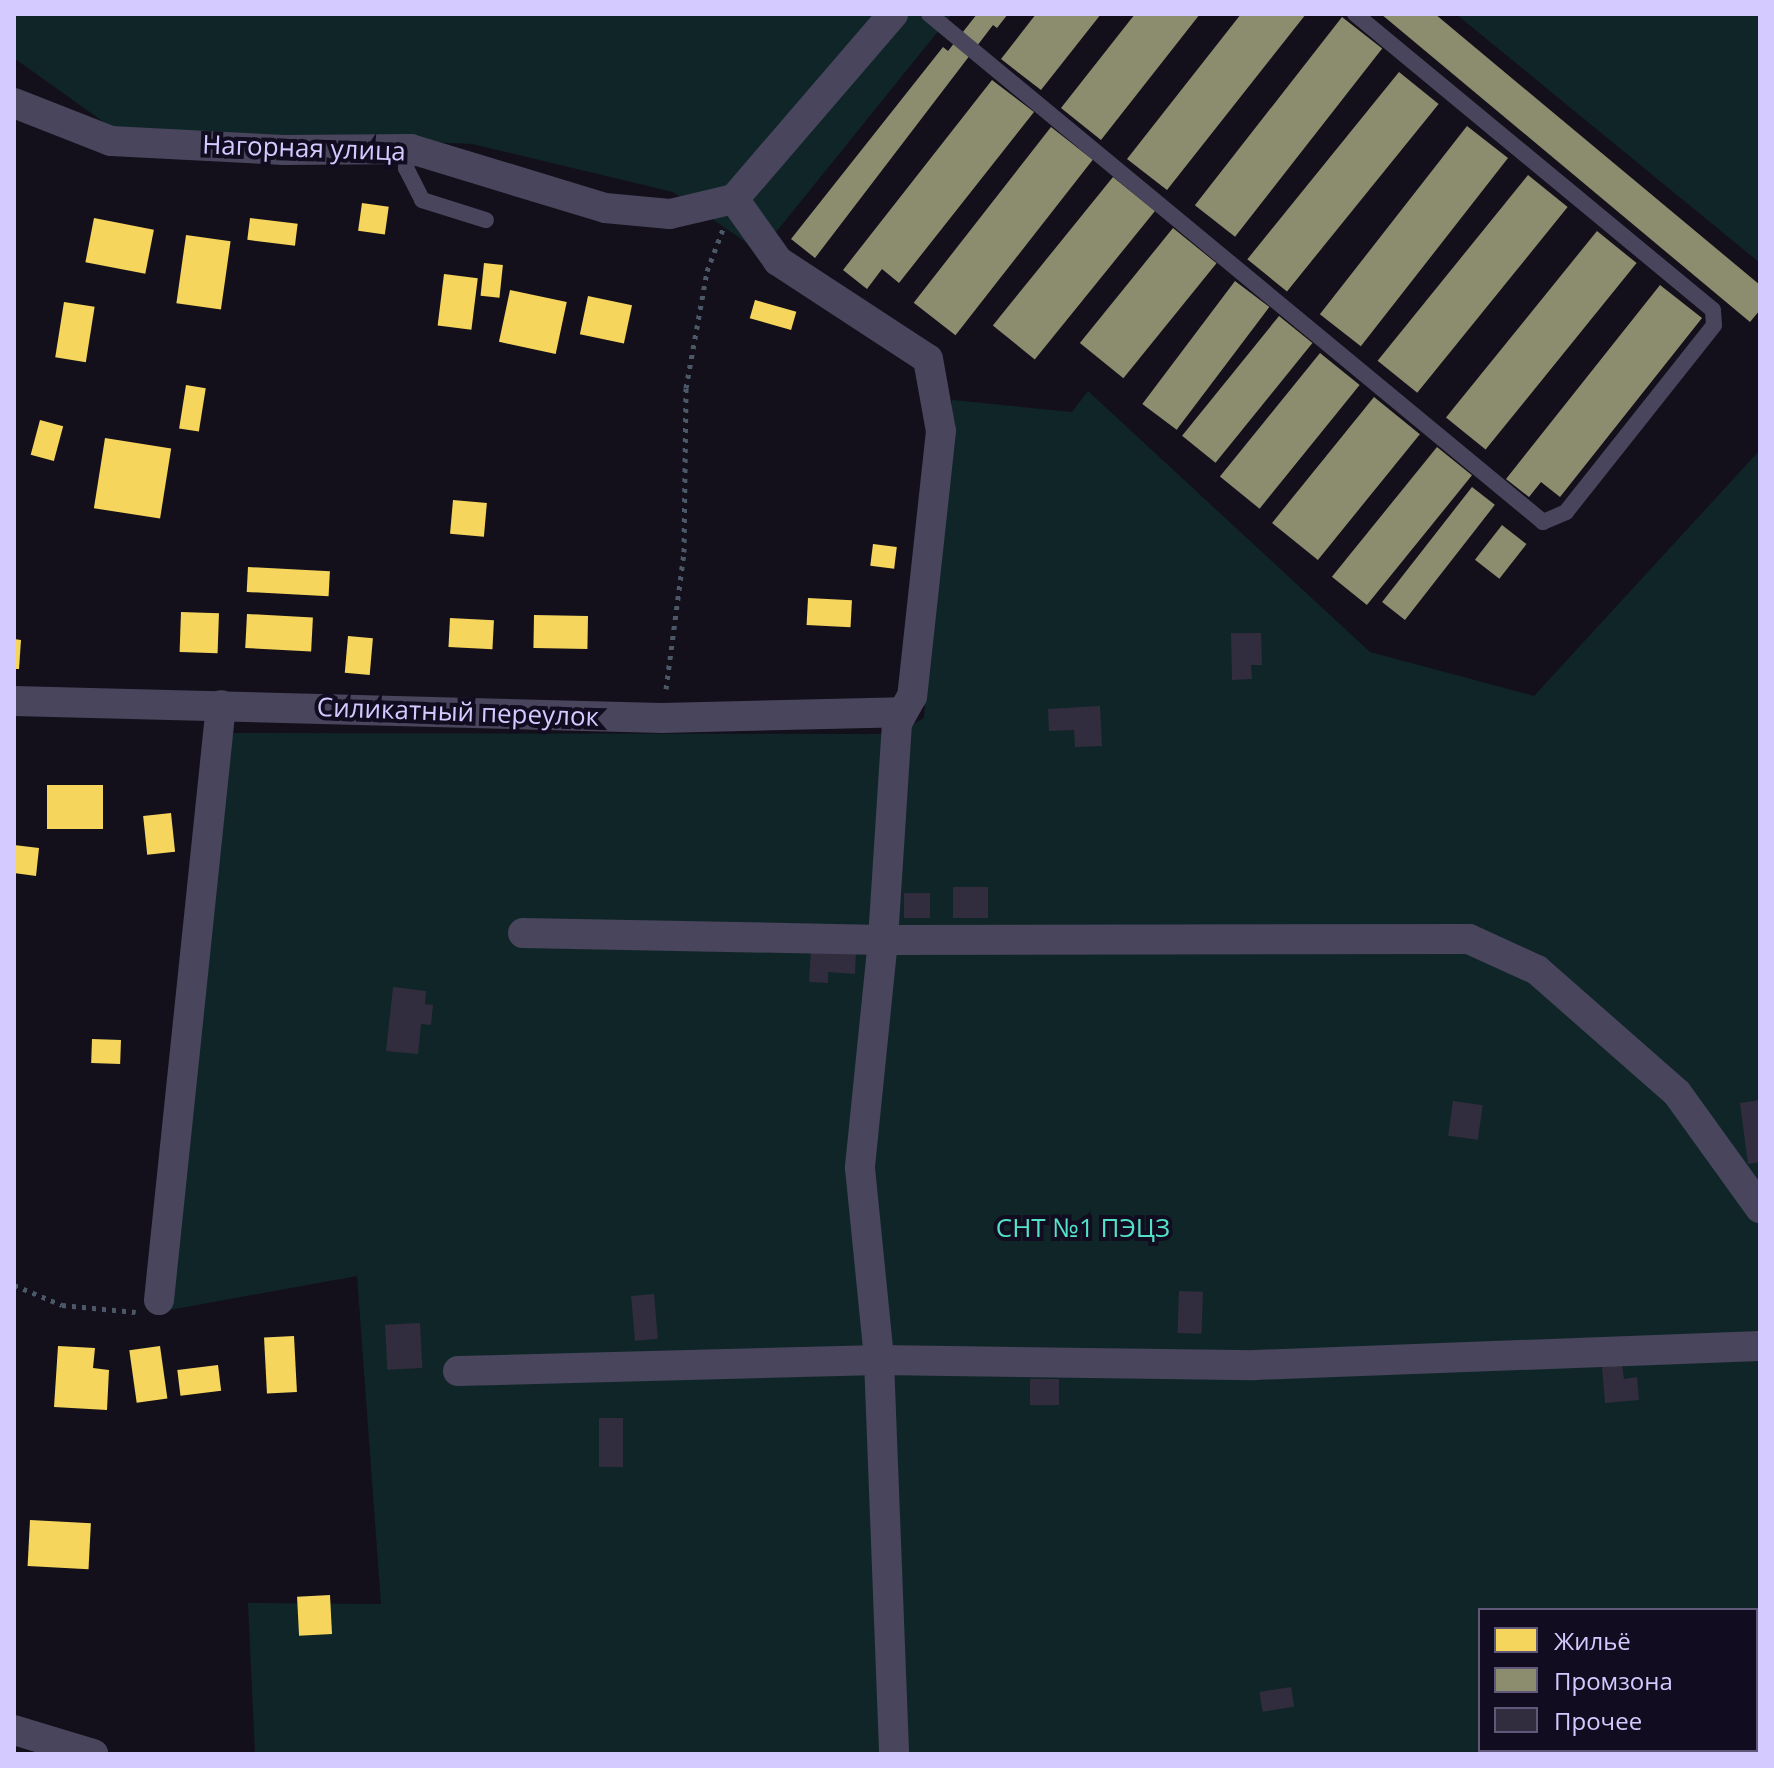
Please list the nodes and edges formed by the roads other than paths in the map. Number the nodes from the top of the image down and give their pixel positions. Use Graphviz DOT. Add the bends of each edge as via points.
graph roads {
  1 [pos="893,14"];
  2 [pos="929,14"];
  3 [pos="1355,14"];
  4 [pos="14,103"];
  5 [pos="411,149"];
  6 [pos="734,199"];
  7 [pos="486,220"];
  8 [pos="14,701"];
  9 [pos="221,705"];
  10 [pos="901,712"];
  11 [pos="523,933"];
  12 [pos="883,940"];
  13 [pos="1760,1208"];
  14 [pos="159,1300"];
  15 [pos="1760,1346"];
  16 [pos="879,1360"];
  17 [pos="458,1371"];
  18 [pos="14,1730"];
  19 [pos="93,1754"];
  20 [pos="894,1754"];
  1 -- 6 [label="street"];
  2 -- 3 [label="lane" via="1543,522 1566,512 1714,325 1713,310"];
  4 -- 5 [label="street, Нагорная улица" via="111,141 284,150"];
  5 -- 6 [label="street, Нагорная улица" via="605,208 670,214"];
  5 -- 7 [label="lane" via="406,168 422,200"];
  6 -- 10 [label="street" via="778,261 928,359 941,431 912,696"];
  8 -- 9 [label="street, Силикатный переулок"];
  9 -- 10 [label="street, Силикатный переулок" via="662,718"];
  9 -- 14 [label="street"];
  10 -- 12 [label="street"];
  11 -- 12 [label="street"];
  12 -- 13 [label="street" via="1469,939 1537,970 1677,1093"];
  12 -- 16 [label="street" via="860,1168"];
  15 -- 16 [label="street" via="1255,1365"];
  16 -- 17 [label="street"];
  16 -- 20 [label="street"];
  18 -- 19 [label="street"];
}
